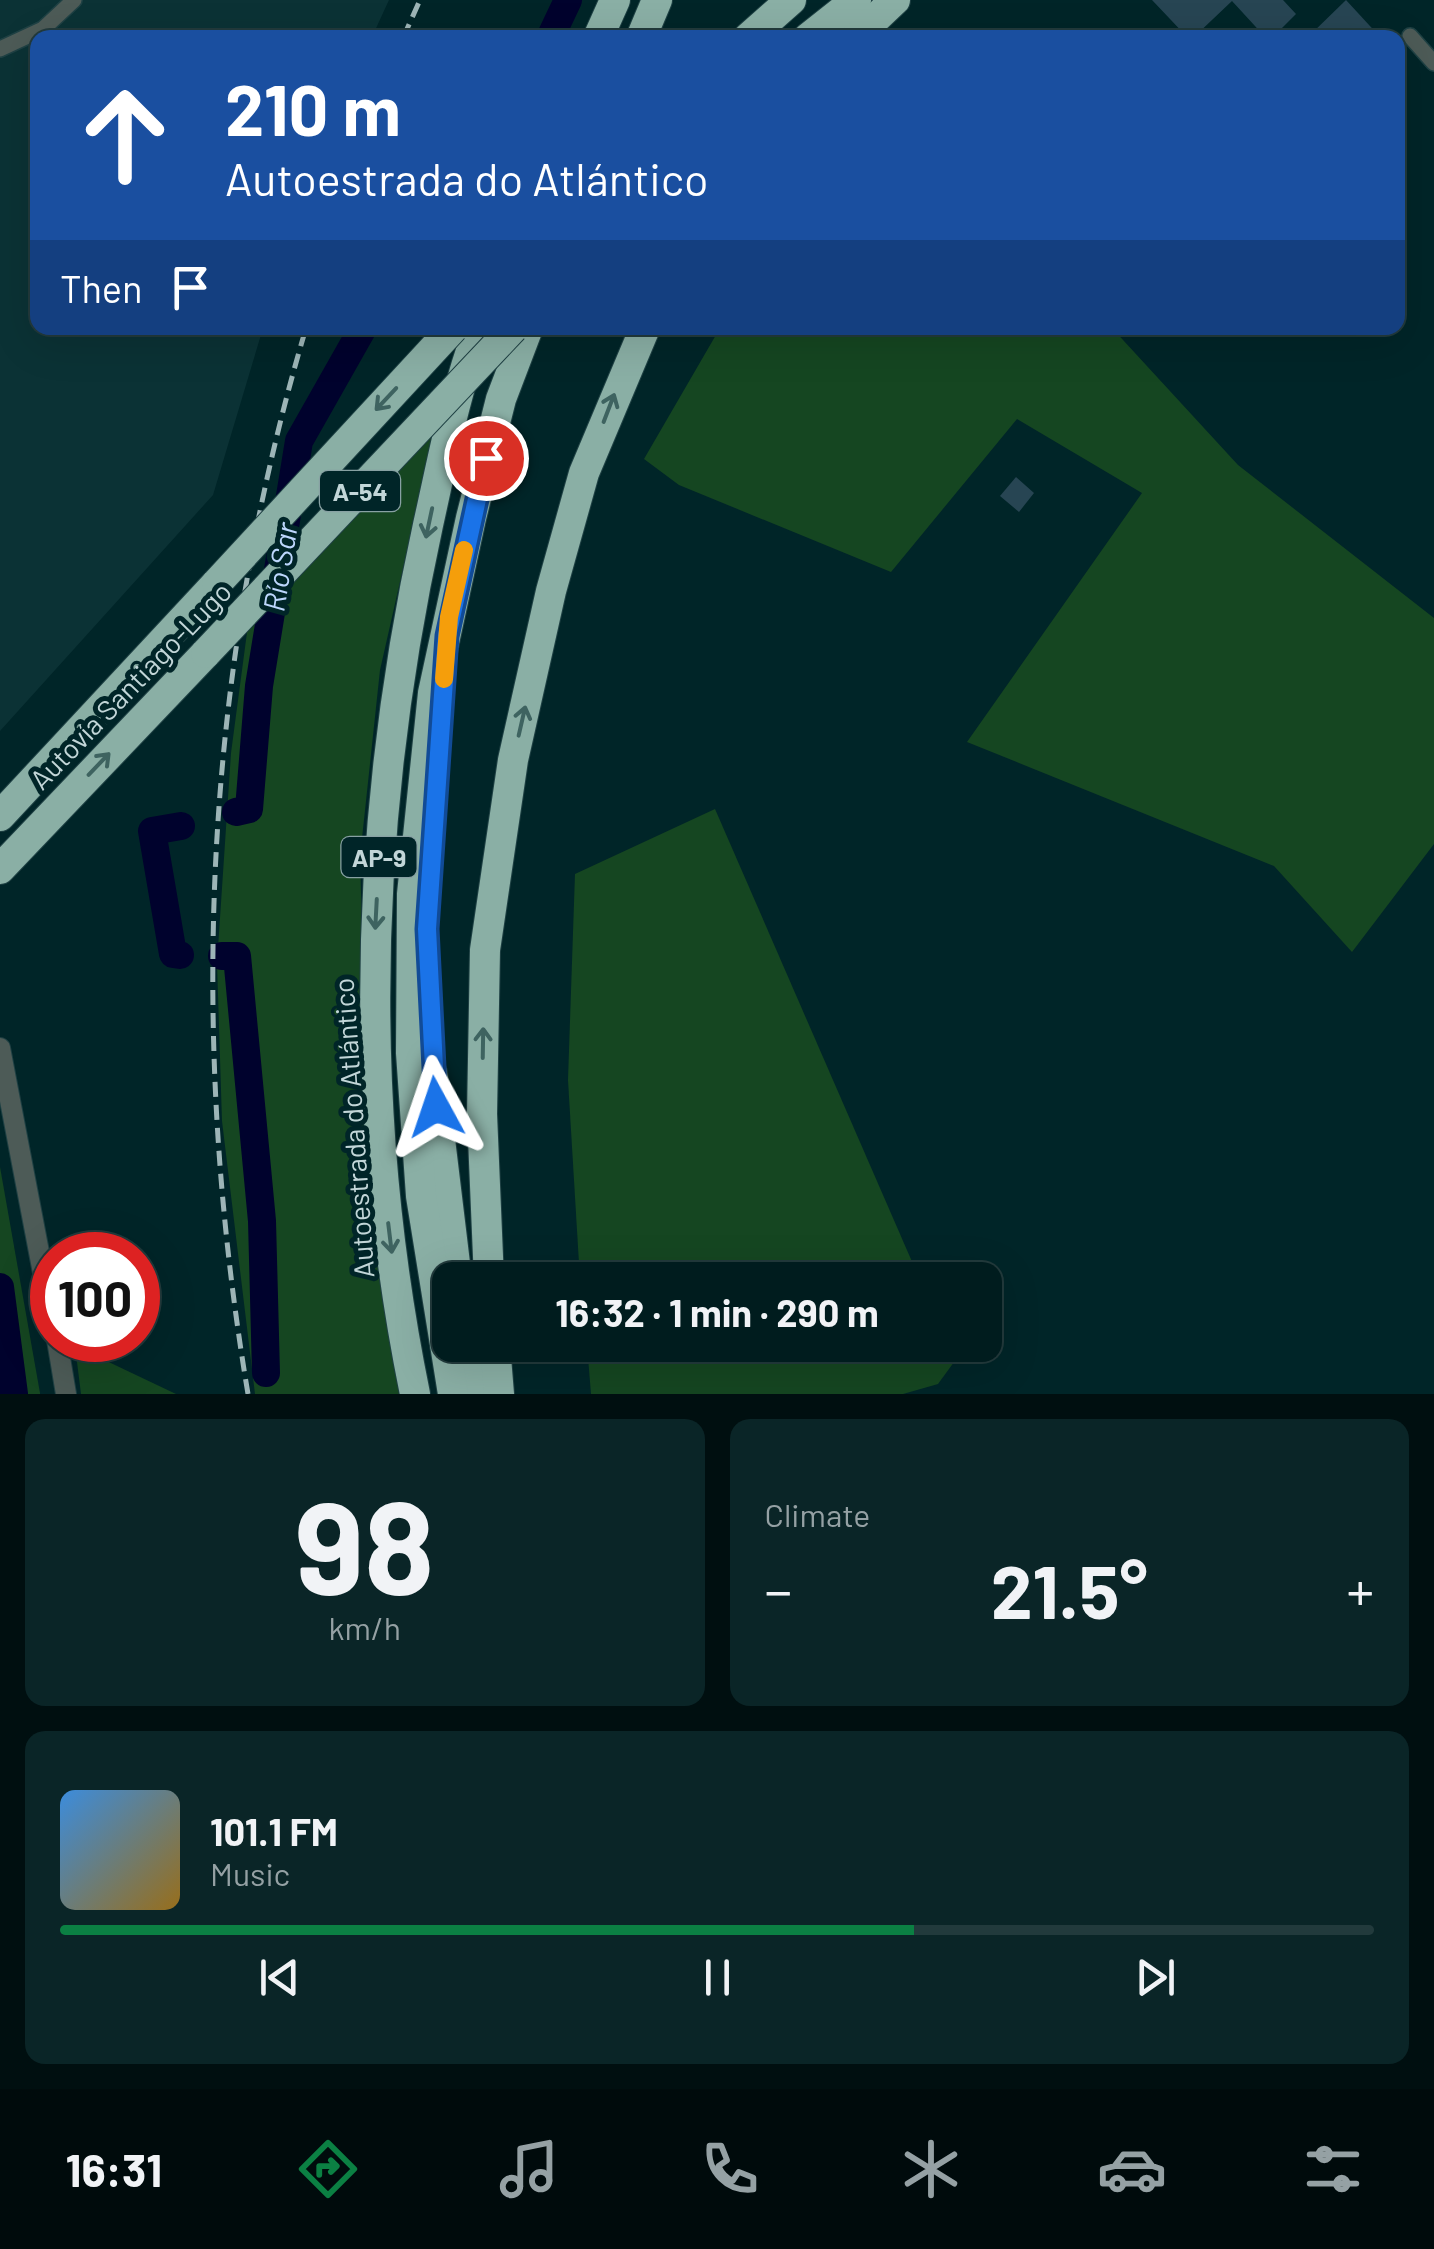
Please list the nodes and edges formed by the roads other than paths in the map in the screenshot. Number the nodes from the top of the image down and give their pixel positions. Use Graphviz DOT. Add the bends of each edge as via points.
graph roads {
  1 [pos="74,0"];
  2 [pos="615,0"];
  3 [pos="657,0"];
  4 [pos="791,0"];
  5 [pos="856,0"];
  6 [pos="895,0"];
  7 [pos="44,30"];
  8 [pos="602,30"];
  9 [pos="644,30"];
  10 [pos="757,30"];
  11 [pos="818,30"];
  12 [pos="864,30"];
  13 [pos="0,35"];
  14 [pos="1410,36"];
  15 [pos="28,38"];
  16 [pos="0,49"];
  17 [pos="1434,64"];
  18 [pos="446,335"];
  19 [pos="476,335"];
  20 [pos="506,335"];
  21 [pos="525,335"];
  22 [pos="642,335"];
  23 [pos="447,636"];
  24 [pos="6,809"];
  25 [pos="0,869"];
  26 [pos="0,1048"];
  27 [pos="35,1232"];
  28 [pos="455,1262"];
  29 [pos="488,1262"];
  30 [pos="60,1362"];
  31 [pos="473,1362"];
  32 [pos="496,1362"];
  33 [pos="66,1394"];
  34 [pos="414,1394"];
  35 [pos="453,1394"];
  36 [pos="479,1394"];
  37 [pos="499,1394"];
  1 -- 7 [label="street"];
  2 -- 8 [label="highway"];
  3 -- 9 [label="highway"];
  4 -- 10 [label="highway"];
  5 -- 11 [label="highway"];
  6 -- 12 [label="highway"];
  13 -- 15 [label="street"];
  14 -- 17 [label="street"];
  15 -- 16 [label="street"];
  18 -- 24 [label="highway, Autovía Santiago-Lugo / A-54, one-way, bridge"];
  19 -- 34 [label="highway, Autoestrada do Atlántico / AP-9, one-way" via="461,376 400,662 378,881 373,973 380,1143"];
  25 -- 20 [label="highway, Autovía Santiago-Lugo / A-54, one-way, bridge"];
  21 -- 23 [label="highway, AP-9" via="501,399"];
  29 -- 22 [label="highway, one-way" via="485,950 513,760 584,473"];
  23 -- 28 [label="highway" via="427,929 431,1068"];
  23 -- 35 [label="highway, AP-9" via="433,693 412,894 410,1053 421,1196"];
  26 -- 27 [label="street"];
  30 -- 33 [label="street"];
  31 -- 36 [label="highway"];
  32 -- 37 [label="highway"];
}
